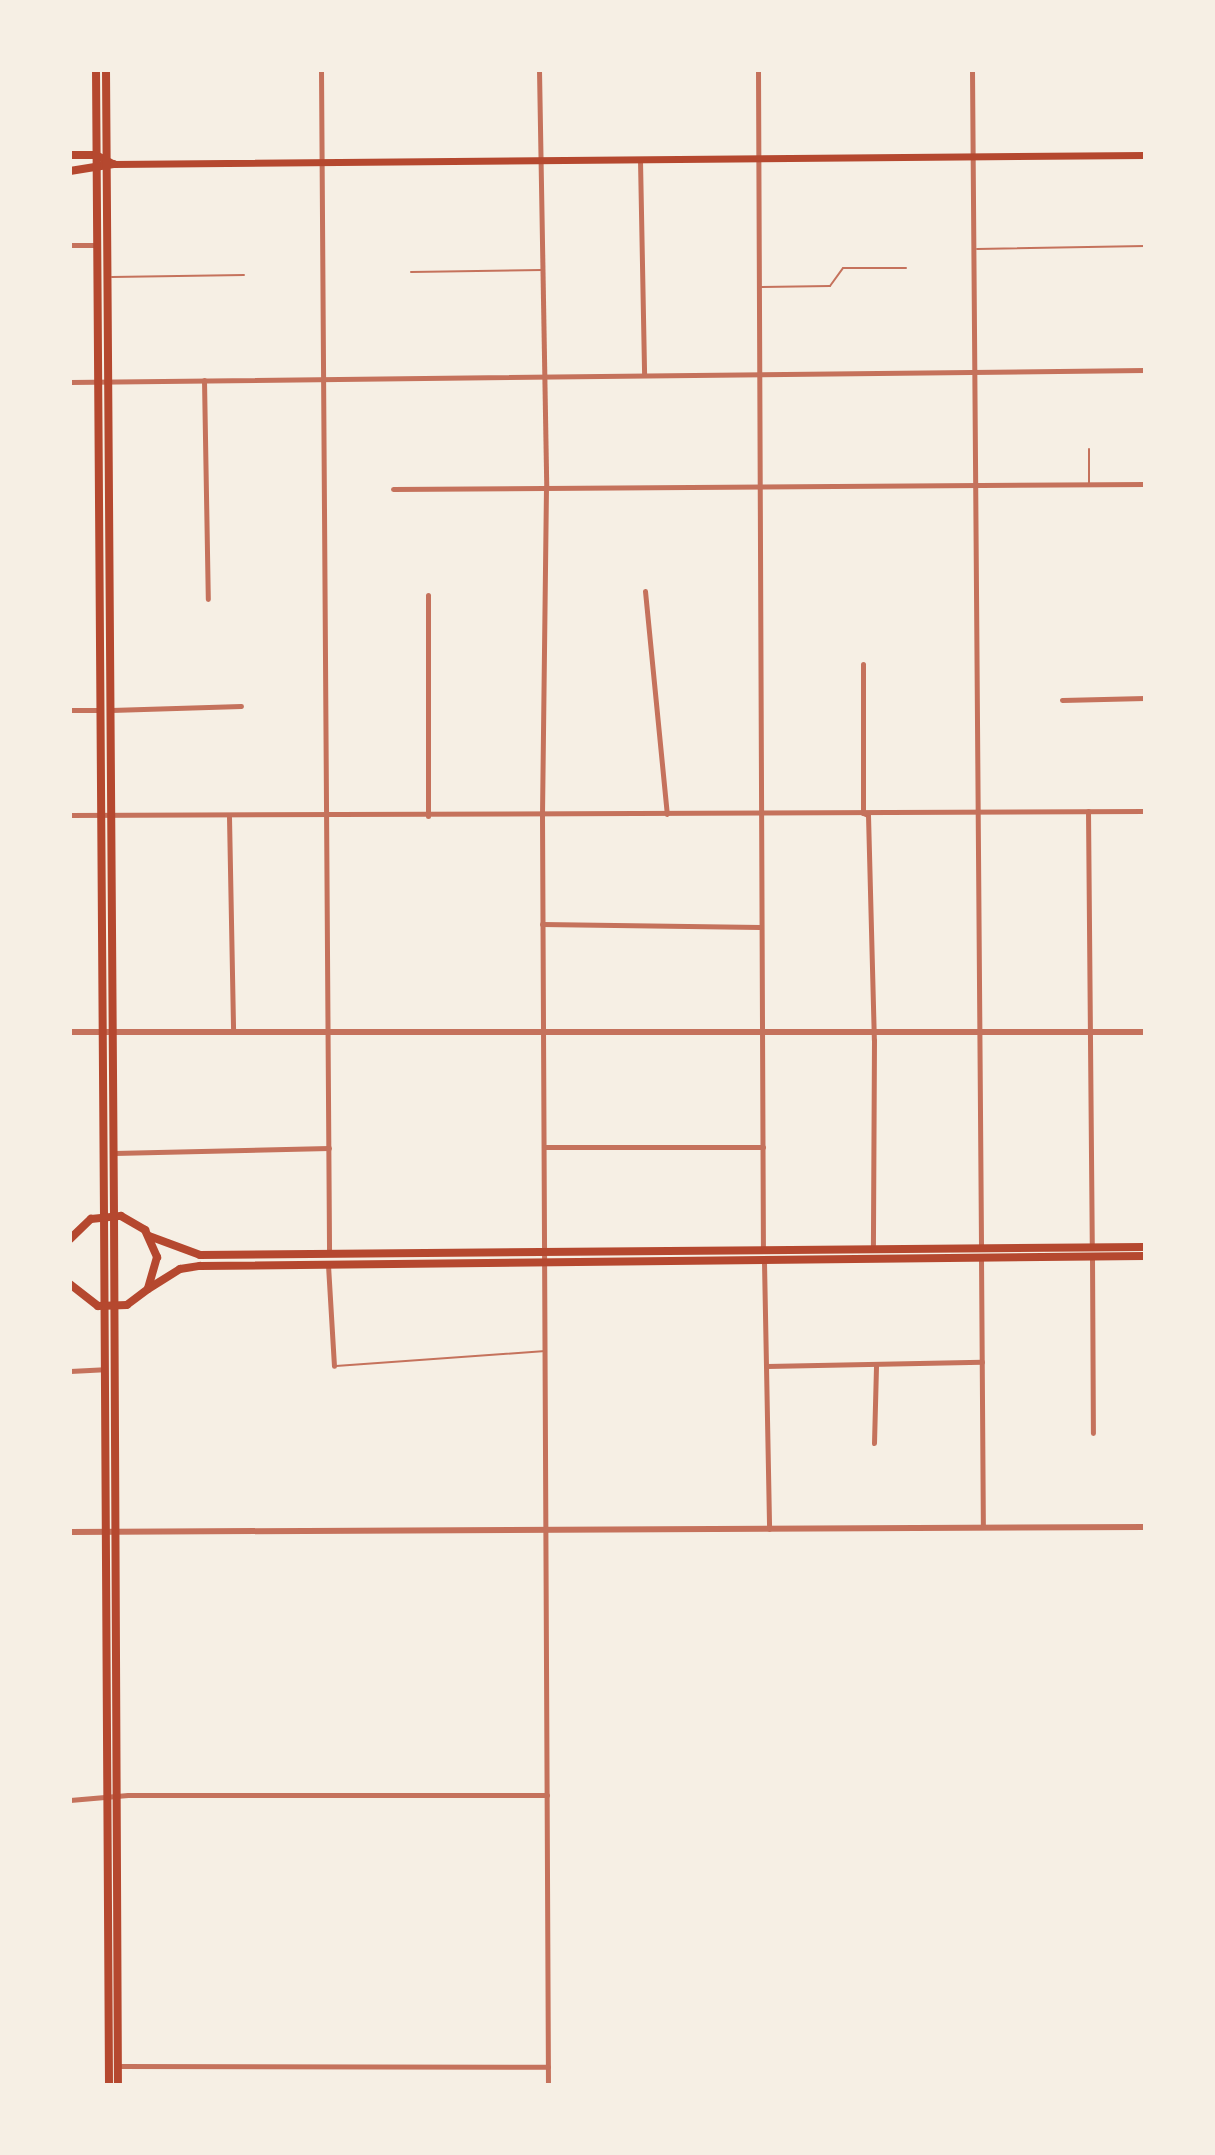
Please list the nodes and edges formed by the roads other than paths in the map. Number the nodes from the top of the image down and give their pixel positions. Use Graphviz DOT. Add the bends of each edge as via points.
graph roads {
  1 [pos="96,70"];
  2 [pos="106,70"];
  3 [pos="321,70"];
  4 [pos="539,70"];
  5 [pos="758,70"];
  6 [pos="972,70"];
  7 [pos="70,155"];
  8 [pos="1145,155"];
  9 [pos="975,156"];
  10 [pos="541,160"];
  11 [pos="640,160"];
  12 [pos="758,160"];
  13 [pos="103,163"];
  14 [pos="322,164"];
  15 [pos="70,171"];
  16 [pos="70,245"];
  17 [pos="96,245"];
  18 [pos="1145,246"];
  19 [pos="976,249"];
  20 [pos="906,268"];
  21 [pos="544,270"];
  22 [pos="411,272"];
  23 [pos="244,275"];
  24 [pos="106,277"];
  25 [pos="760,287"];
  26 [pos="978,370"];
  27 [pos="1145,370"];
  28 [pos="760,374"];
  29 [pos="644,375"];
  30 [pos="544,376"];
  31 [pos="204,380"];
  32 [pos="324,380"];
  33 [pos="98,381"];
  34 [pos="108,381"];
  35 [pos="70,382"];
  36 [pos="1089,449"];
  37 [pos="1145,484"];
  38 [pos="1089,485"];
  39 [pos="978,486"];
  40 [pos="546,487"];
  41 [pos="759,487"];
  42 [pos="393,489"];
  43 [pos="645,591"];
  44 [pos="428,595"];
  45 [pos="208,599"];
  46 [pos="863,664"];
  47 [pos="1145,698"];
  48 [pos="1062,700"];
  49 [pos="241,706"];
  50 [pos="70,710"];
  51 [pos="100,710"];
  52 [pos="111,710"];
  53 [pos="1088,811"];
  54 [pos="1145,811"];
  55 [pos="978,812"];
  56 [pos="760,813"];
  57 [pos="863,813"];
  58 [pos="109,814"];
  59 [pos="667,814"];
  60 [pos="70,815"];
  61 [pos="542,815"];
  62 [pos="326,816"];
  63 [pos="428,816"];
  64 [pos="229,817"];
  65 [pos="542,924"];
  66 [pos="760,927"];
  67 [pos="113,1031"];
  68 [pos="70,1032"];
  69 [pos="103,1032"];
  70 [pos="233,1032"];
  71 [pos="328,1032"];
  72 [pos="1090,1032"];
  73 [pos="1145,1032"];
  74 [pos="874,1033"];
  75 [pos="979,1033"];
  76 [pos="765,1034"];
  77 [pos="543,1035"];
  78 [pos="544,1147"];
  79 [pos="763,1147"];
  80 [pos="329,1148"];
  81 [pos="112,1153"];
  82 [pos="109,1215"];
  83 [pos="71,1236"];
  84 [pos="149,1236"];
  85 [pos="1145,1247"];
  86 [pos="873,1250"];
  87 [pos="763,1251"];
  88 [pos="545,1252"];
  89 [pos="1092,1252"];
  90 [pos="981,1253"];
  91 [pos="329,1254"];
  92 [pos="1145,1256"];
  93 [pos="764,1262"];
  94 [pos="545,1263"];
  95 [pos="328,1265"];
  96 [pos="70,1284"];
  97 [pos="148,1289"];
  98 [pos="110,1307"];
  99 [pos="546,1351"];
  100 [pos="982,1362"];
  101 [pos="876,1365"];
  102 [pos="334,1366"];
  103 [pos="767,1366"];
  104 [pos="104,1369"];
  105 [pos="70,1371"];
  106 [pos="1093,1433"];
  107 [pos="874,1443"];
  108 [pos="983,1527"];
  109 [pos="1145,1527"];
  110 [pos="769,1529"];
  111 [pos="547,1530"];
  112 [pos="70,1532"];
  113 [pos="110,1532"];
  114 [pos="547,1795"];
  115 [pos="112,1796"];
  116 [pos="70,1800"];
  117 [pos="113,2064"];
  118 [pos="548,2067"];
  119 [pos="109,2085"];
  120 [pos="118,2085"];
  121 [pos="548,2085"];
  1 -- 13 [label="main road"];
  2 -- 13 [label="main road"];
  3 -- 14 [label="street"];
  4 -- 10 [label="street"];
  5 -- 12 [label="street"];
  6 -- 9 [label="street"];
  7 -- 13 [label="main road"];
  8 -- 9 [label="main road"];
  9 -- 12 [label="main road"];
  9 -- 19 [label="street"];
  10 -- 11 [label="main road"];
  10 -- 14 [label="main road"];
  10 -- 21 [label="street"];
  11 -- 12 [label="main road"];
  11 -- 29 [label="street"];
  12 -- 25 [label="street"];
  13 -- 14 [label="main road"];
  13 -- 15 [label="main road"];
  13 -- 17 [label="main road"];
  13 -- 24 [label="main road"];
  14 -- 32 [label="street"];
  16 -- 17 [label="street"];
  17 -- 33 [label="main road"];
  18 -- 19 [label="lane"];
  19 -- 26 [label="street"];
  20 -- 25 [label="lane" via="843,268 830,286"];
  21 -- 22 [label="lane"];
  21 -- 30 [label="street"];
  23 -- 24 [label="lane"];
  24 -- 34 [label="main road"];
  25 -- 28 [label="street"];
  26 -- 27 [label="street"];
  26 -- 28 [label="street"];
  26 -- 39 [label="street"];
  28 -- 29 [label="street"];
  28 -- 41 [label="street"];
  29 -- 30 [label="street"];
  30 -- 32 [label="street"];
  30 -- 40 [label="street"];
  31 -- 32 [label="street"];
  31 -- 34 [label="street"];
  31 -- 45 [label="street"];
  32 -- 62 [label="street"];
  33 -- 34 [label="street"];
  33 -- 35 [label="street"];
  33 -- 51 [label="main road"];
  34 -- 52 [label="main road"];
  36 -- 38 [label="lane"];
  37 -- 38 [label="street"];
  38 -- 39 [label="street"];
  39 -- 41 [label="street"];
  39 -- 55 [label="street"];
  40 -- 41 [label="street"];
  40 -- 42 [label="street"];
  40 -- 61 [label="street"];
  41 -- 56 [label="street"];
  43 -- 59 [label="street"];
  44 -- 63 [label="street"];
  46 -- 57 [label="street"];
  47 -- 48 [label="street"];
  49 -- 52 [label="street"];
  50 -- 51 [label="street"];
  51 -- 58 [label="main road"];
  52 -- 58 [label="main road"];
  53 -- 54 [label="street"];
  53 -- 55 [label="street"];
  53 -- 72 [label="street"];
  55 -- 57 [label="street"];
  55 -- 75 [label="street"];
  56 -- 57 [label="street"];
  56 -- 59 [label="street"];
  56 -- 66 [label="street"];
  57 -- 74 [label="street" via="868,815"];
  58 -- 60 [label="street"];
  58 -- 64 [label="street"];
  58 -- 67 [label="main road"];
  58 -- 69 [label="main road"];
  59 -- 61 [label="street"];
  61 -- 63 [label="street"];
  61 -- 65 [label="street"];
  62 -- 63 [label="street"];
  62 -- 64 [label="street"];
  62 -- 71 [label="street"];
  64 -- 70 [label="street"];
  65 -- 66 [label="street"];
  65 -- 77 [label="street"];
  66 -- 76 [label="street"];
  67 -- 69 [label="street"];
  67 -- 70 [label="street"];
  67 -- 81 [label="main road"];
  68 -- 69 [label="street"];
  69 -- 82 [label="main road"];
  70 -- 71 [label="street"];
  71 -- 77 [label="street"];
  71 -- 80 [label="street"];
  72 -- 73 [label="street"];
  72 -- 75 [label="street"];
  72 -- 89 [label="street"];
  74 -- 75 [label="street"];
  74 -- 76 [label="street"];
  74 -- 86 [label="street"];
  75 -- 90 [label="street"];
  76 -- 77 [label="street"];
  76 -- 79 [label="street"];
  77 -- 78 [label="street"];
  78 -- 79 [label="street"];
  78 -- 88 [label="street"];
  79 -- 87 [label="street"];
  80 -- 81 [label="street"];
  80 -- 91 [label="street"];
  81 -- 82 [label="main road"];
  82 -- 83 [label="main road"];
  82 -- 84 [label="main road" via="134,1221"];
  82 -- 98 [label="main road"];
  84 -- 91 [label="main road" via="200,1255"];
  84 -- 97 [label="main road" via="157,1257"];
  85 -- 89 [label="main road"];
  86 -- 87 [label="main road"];
  86 -- 90 [label="main road"];
  87 -- 88 [label="main road"];
  88 -- 91 [label="main road"];
  88 -- 94 [label="street"];
  89 -- 90 [label="main road"];
  89 -- 92 [label="main road"];
  89 -- 106 [label="street"];
  90 -- 93 [label="main road"];
  90 -- 100 [label="street"];
  93 -- 94 [label="main road"];
  93 -- 103 [label="street"];
  94 -- 95 [label="main road"];
  94 -- 99 [label="street"];
  95 -- 97 [label="main road" via="180,1269"];
  95 -- 102 [label="street"];
  96 -- 98 [label="main road" via="85,1300"];
  97 -- 98 [label="main road"];
  98 -- 104 [label="main road"];
  98 -- 113 [label="main road"];
  99 -- 102 [label="lane"];
  99 -- 111 [label="street"];
  100 -- 101 [label="street"];
  100 -- 108 [label="street"];
  101 -- 103 [label="street"];
  101 -- 107 [label="street"];
  103 -- 110 [label="street"];
  104 -- 105 [label="street"];
  104 -- 113 [label="main road"];
  108 -- 109 [label="street"];
  108 -- 110 [label="street"];
  110 -- 111 [label="street"];
  111 -- 113 [label="street"];
  111 -- 114 [label="street"];
  112 -- 113 [label="street"];
  113 -- 115 [label="main road"];
  114 -- 115 [label="street"];
  114 -- 118 [label="street"];
  115 -- 116 [label="street"];
  115 -- 117 [label="main road"];
  117 -- 118 [label="street"];
  117 -- 119 [label="main road"];
  117 -- 120 [label="main road"];
  118 -- 121 [label="street"];
}
